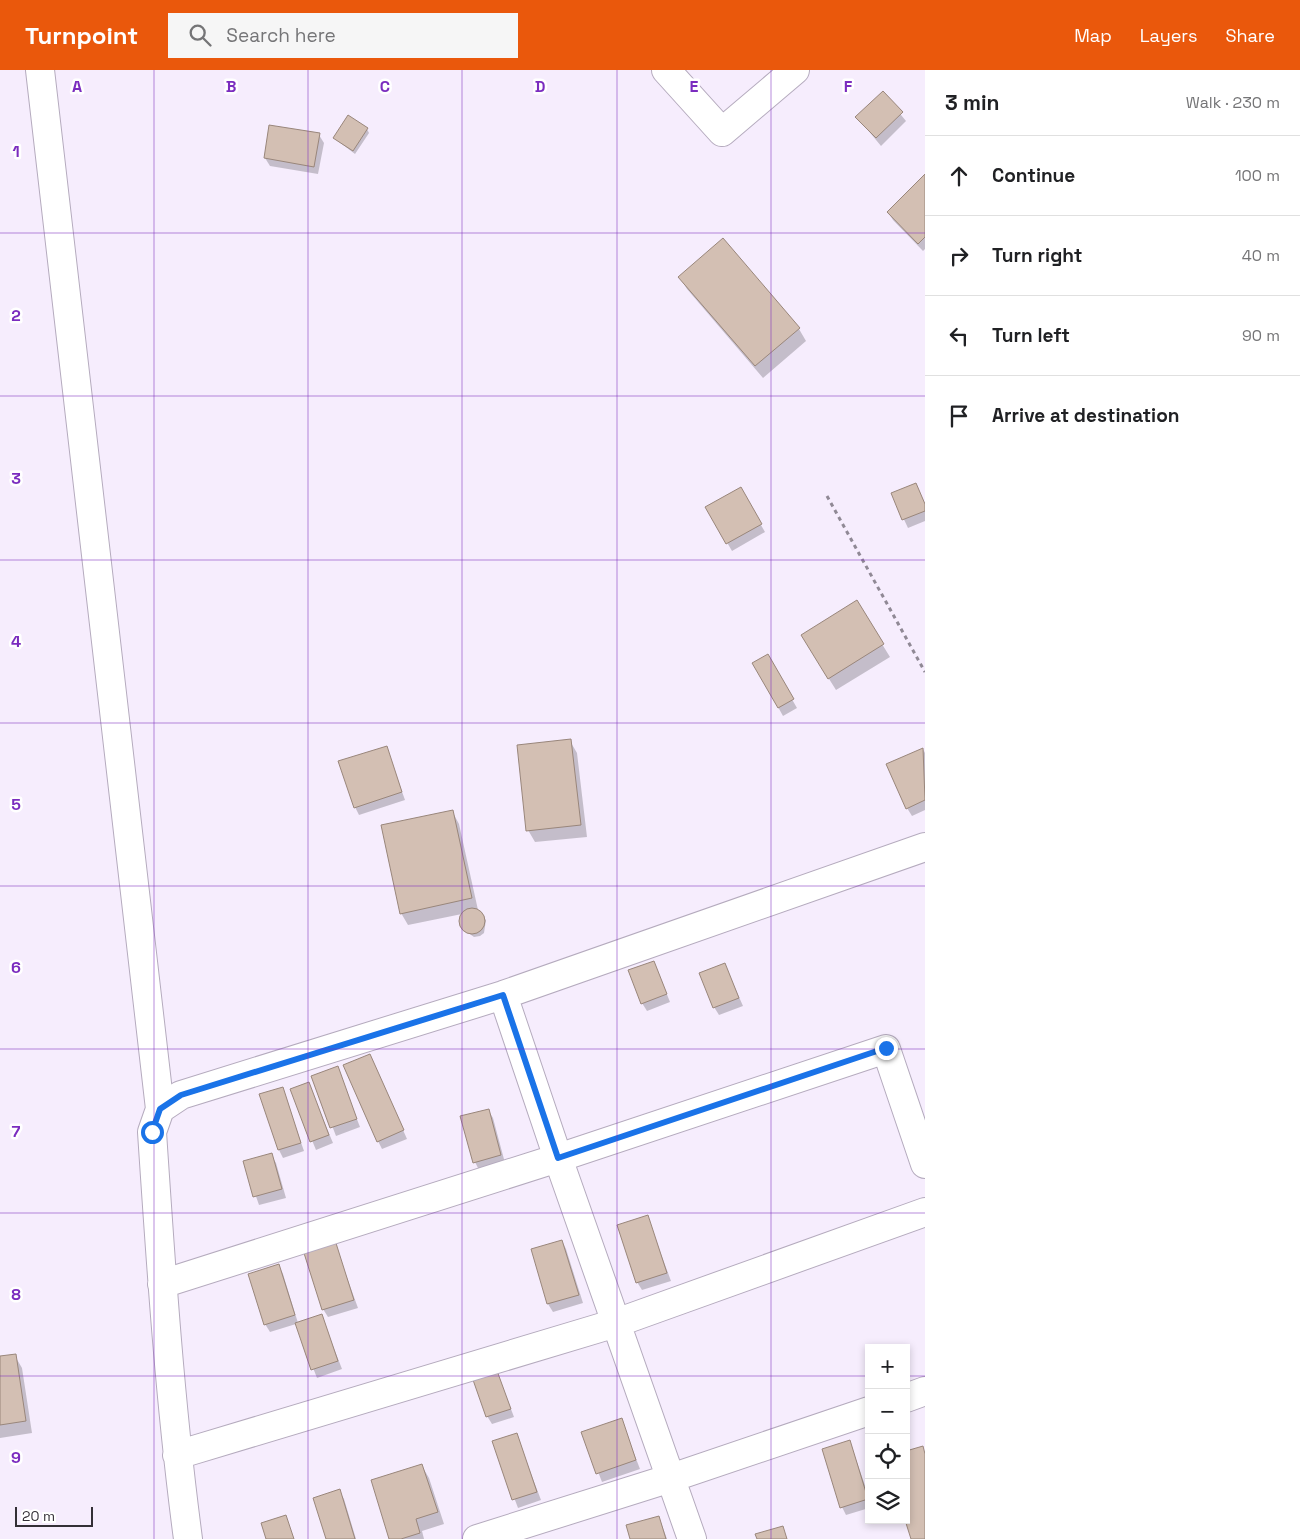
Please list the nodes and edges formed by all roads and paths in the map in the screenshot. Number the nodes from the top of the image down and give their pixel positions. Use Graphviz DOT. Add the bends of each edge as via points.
graph roads {
  1 [pos="40,70"];
  2 [pos="666,70"];
  3 [pos="795,70"];
  4 [pos="828,496"];
  5 [pos="925,672"];
  6 [pos="925,847"];
  7 [pos="503,995"];
  8 [pos="160,1109"];
  9 [pos="558,1158"];
  10 [pos="925,1164"];
  11 [pos="925,1212"];
  12 [pos="162,1284"];
  13 [pos="616,1323"];
  14 [pos="925,1392"];
  15 [pos="910,1397"];
  16 [pos="865,1412"];
  17 [pos="176,1455"];
  18 [pos="671,1478"];
  19 [pos="188,1539"];
  20 [pos="477,1539"];
  21 [pos="692,1539"];
  1 -- 8 [label="street"];
  2 -- 3 [label="street" via="722,132"];
  4 -- 5 [label="path"];
  6 -- 7 [label="street"];
  7 -- 8 [label="street" via="181,1095"];
  7 -- 9 [label="street"];
  8 -- 12 [label="street" via="152,1132"];
  9 -- 10 [label="street" via="886,1048"];
  9 -- 12 [label="street"];
  9 -- 13 [label="street"];
  11 -- 13 [label="street"];
  12 -- 17 [label="street"];
  13 -- 17 [label="street"];
  13 -- 18 [label="street"];
  14 -- 15 [label="street"];
  16 -- 18 [label="street"];
  17 -- 19 [label="street"];
  18 -- 20 [label="street"];
  18 -- 21 [label="street"];
}
